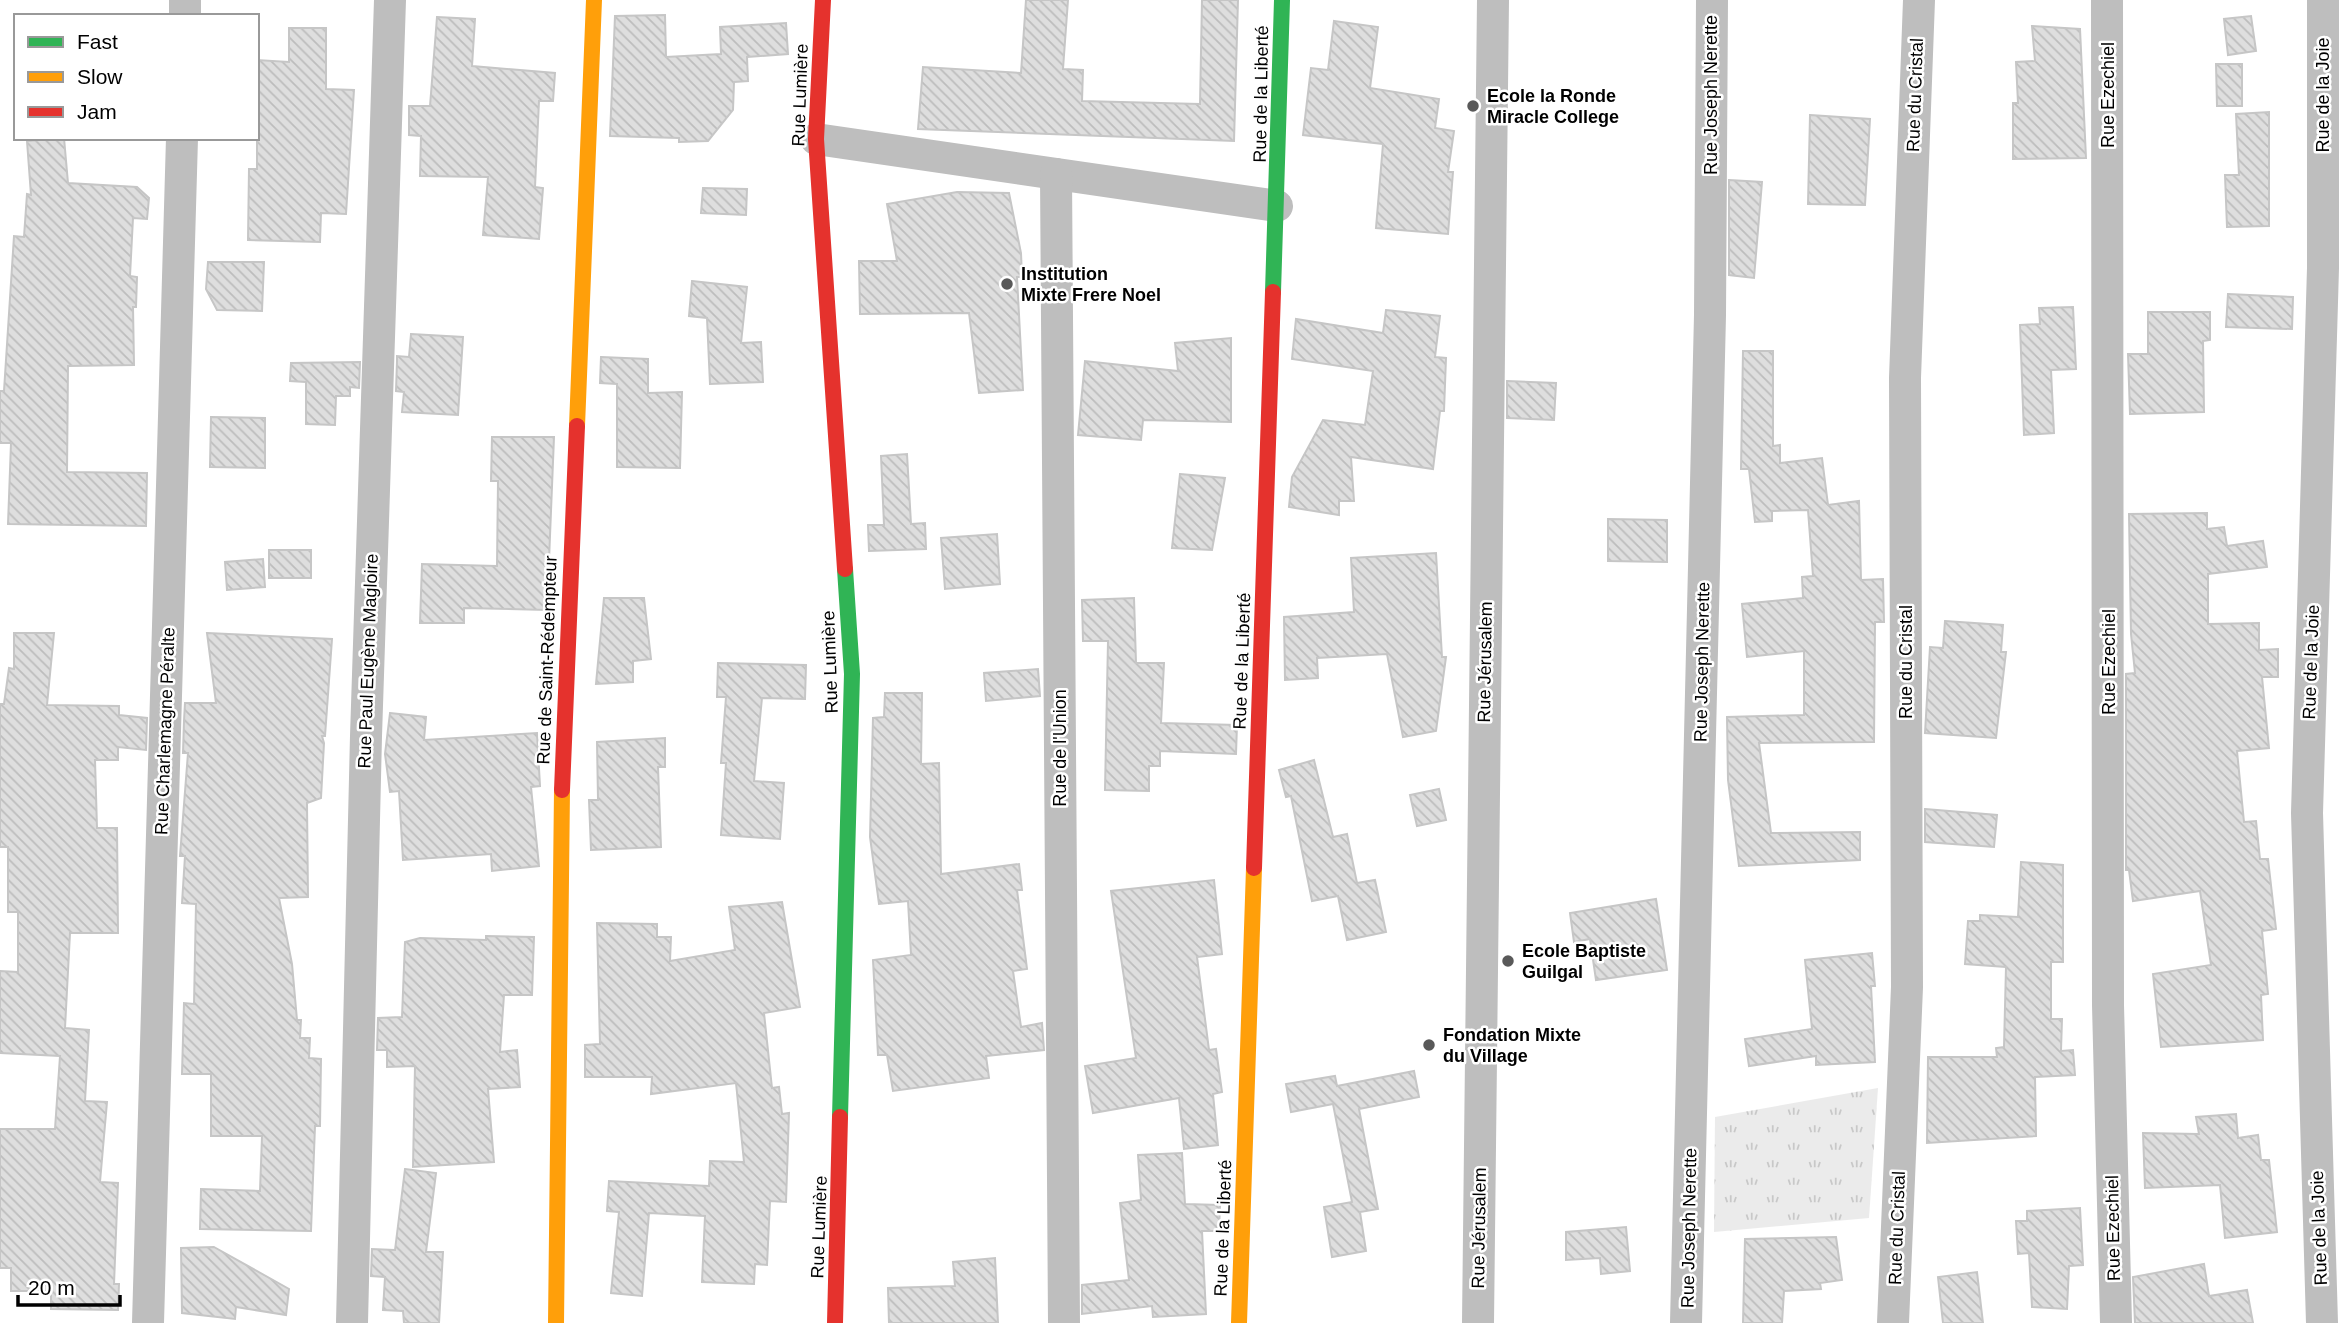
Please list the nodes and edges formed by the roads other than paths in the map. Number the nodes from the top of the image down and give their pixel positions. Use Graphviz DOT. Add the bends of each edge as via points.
graph roads {
  1 [pos="390,0"];
  2 [pos="594,0"];
  3 [pos="823,0"];
  4 [pos="1282,0"];
  5 [pos="1493,0"];
  6 [pos="1712,0"];
  7 [pos="1919,0"];
  8 [pos="2107,0"];
  9 [pos="2323,0"];
  10 [pos="816,139"];
  11 [pos="181,140"];
  12 [pos="1056,174"];
  13 [pos="1277,206"];
  14 [pos="148,1323"];
  15 [pos="352,1323"];
  16 [pos="556,1323"];
  17 [pos="835,1323"];
  18 [pos="1064,1323"];
  19 [pos="1239,1323"];
  20 [pos="1478,1323"];
  21 [pos="1686,1323"];
  22 [pos="1893,1323"];
  23 [pos="2116,1323"];
  24 [pos="2322,1323"];
  1 -- 15 [label="street, Rue Paul Eugène Magloire"];
  2 -- 16 [label="street, Rue de Saint-Rédempteur" via="562,779"];
  3 -- 10 [label="street, Rue Lumière"];
  4 -- 13 [label="street, Rue de la Liberté"];
  5 -- 20 [label="street, Rue Jérusalem"];
  6 -- 21 [label="street, Rue Joseph Nerette" via="1710,315"];
  7 -- 22 [label="street, Rue du Cristal" via="1905,378 1907,988"];
  8 -- 23 [label="street, Rue Ezechiel" via="2108,1005"];
  9 -- 24 [label="street, Rue de la Joie" via="2323,268 2307,813"];
  10 -- 12 [label="street"];
  10 -- 17 [label="street, Rue Lumière" via="852,674"];
  11 -- 14 [label="street, Rue Charlemagne Péralte"];
  12 -- 13 [label="street"];
  12 -- 18 [label="street, Rue de l'Union"];
  13 -- 19 [label="street, Rue de la Liberté"];
}
